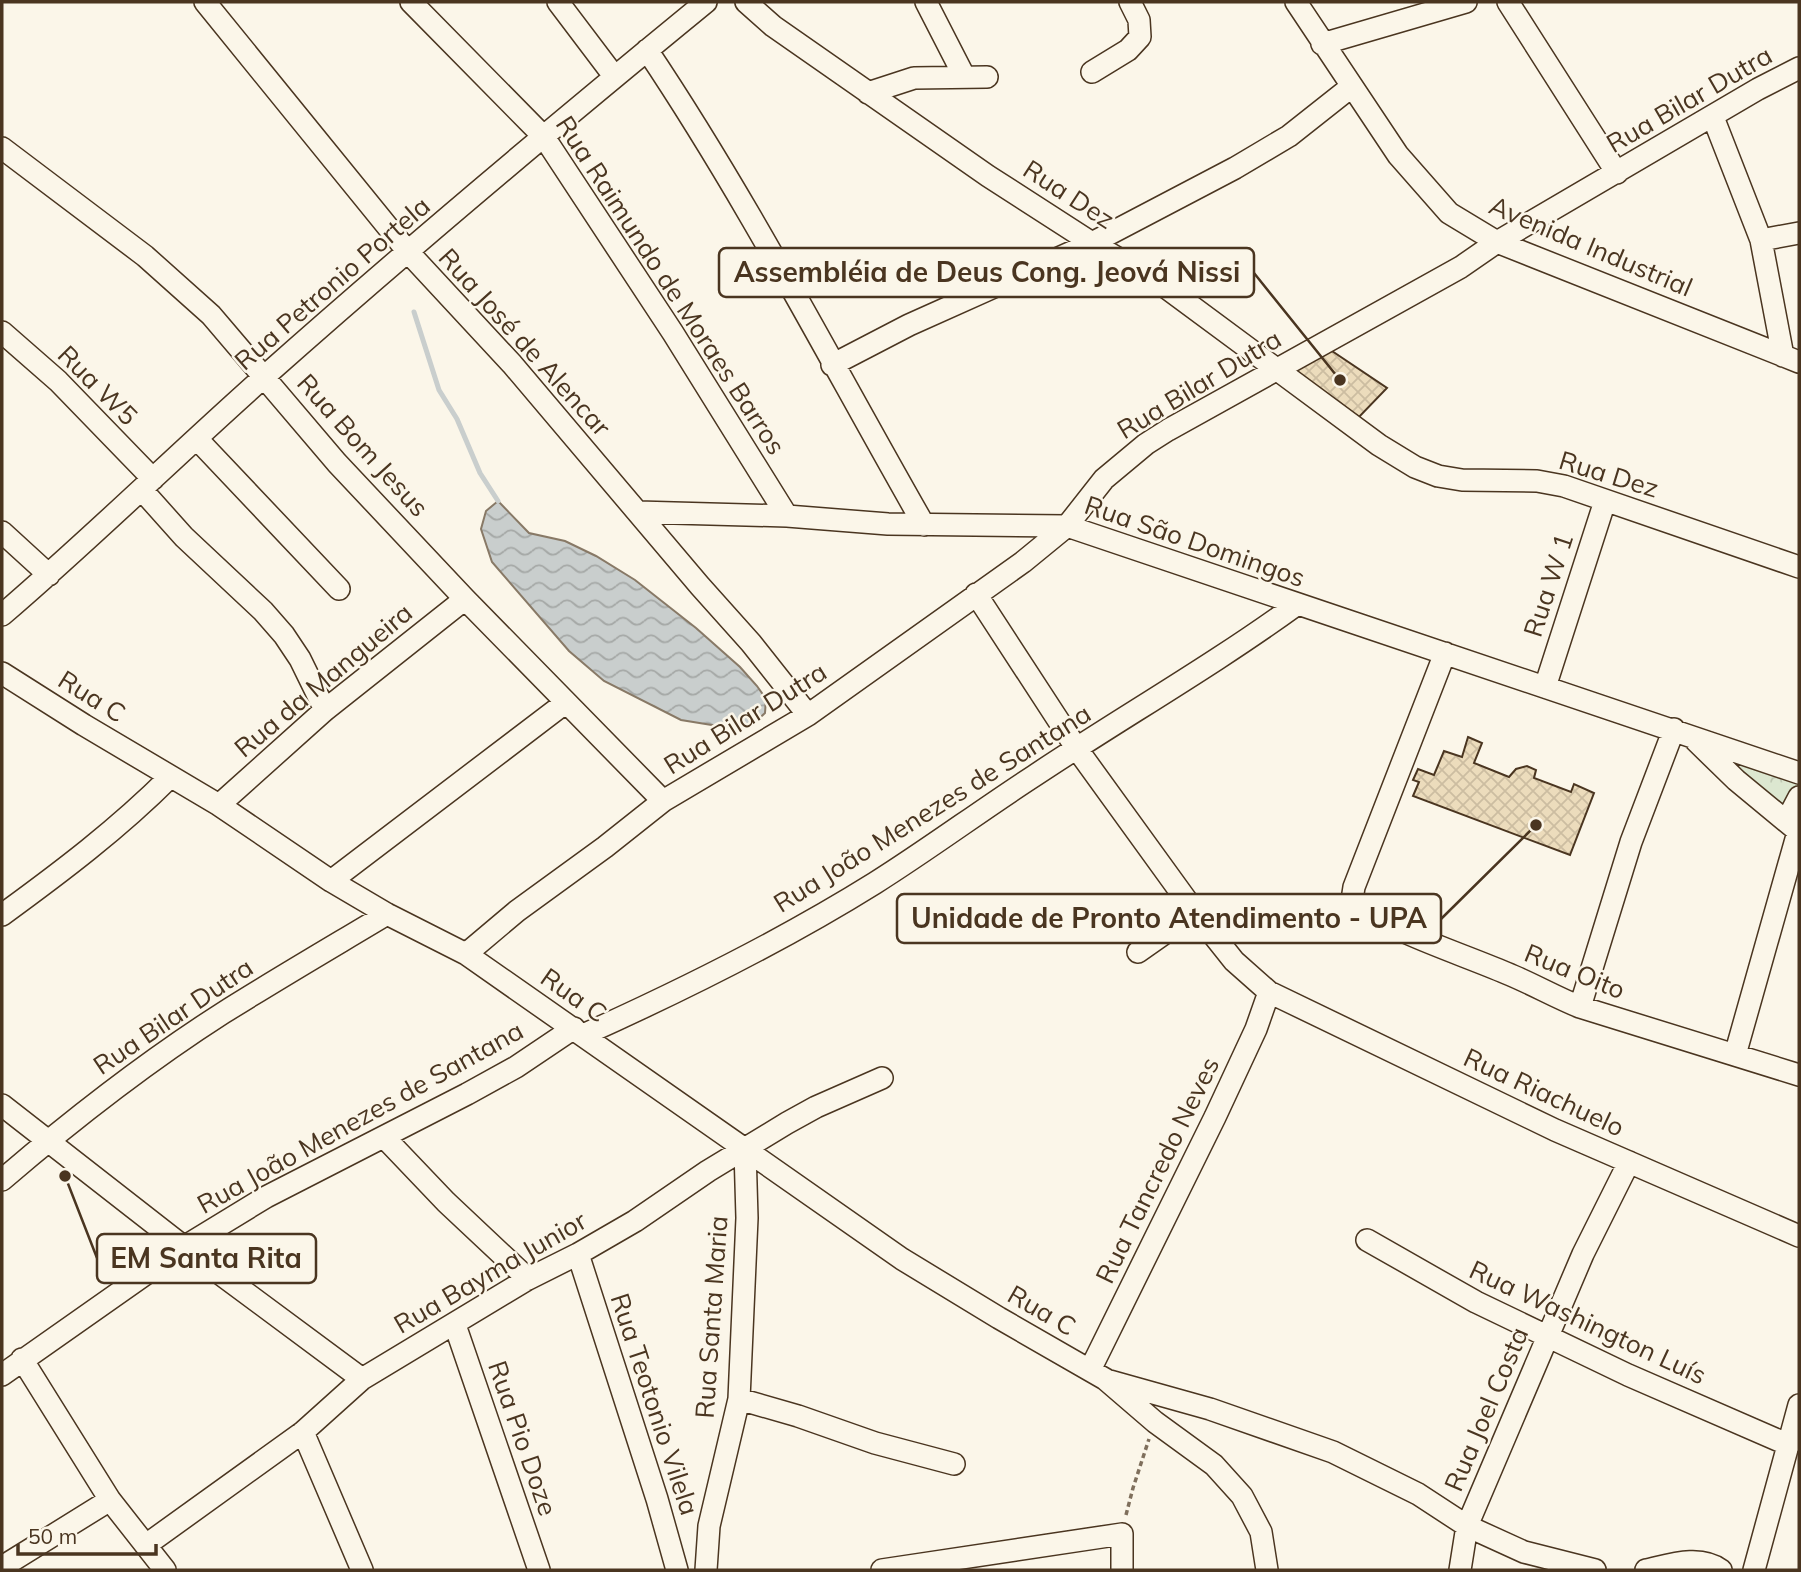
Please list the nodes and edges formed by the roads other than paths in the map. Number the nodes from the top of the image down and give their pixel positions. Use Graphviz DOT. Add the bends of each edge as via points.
graph roads {
  1 [pos="205,2"];
  2 [pos="411,2"];
  3 [pos="558,2"];
  4 [pos="706,2"];
  5 [pos="746,2"];
  6 [pos="926,2"];
  7 [pos="1130,2"];
  8 [pos="1296,2"];
  9 [pos="1466,2"];
  10 [pos="1508,2"];
  11 [pos="1322,44"];
  12 [pos="647,50"];
  13 [pos="1799,68"];
  14 [pos="1092,72"];
  15 [pos="614,76"];
  16 [pos="964,76"];
  17 [pos="986,77"];
  18 [pos="1351,87"];
  19 [pos="868,93"];
  20 [pos="1713,117"];
  21 [pos="544,137"];
  22 [pos="2,148"];
  23 [pos="1617,173"];
  24 [pos="1799,233"];
  25 [pos="1761,240"];
  26 [pos="1497,242"];
  27 [pos="1092,243"];
  28 [pos="409,253"];
  29 [pos="2,332"];
  30 [pos="1791,359"];
  31 [pos="832,365"];
  32 [pos="1277,369"];
  33 [pos="265,376"];
  34 [pos="197,439"];
  35 [pos="147,485"];
  36 [pos="1605,501"];
  37 [pos="638,512"];
  38 [pos="788,516"];
  39 [pos="924,525"];
  40 [pos="1067,526"];
  41 [pos="2,532"];
  42 [pos="1799,567"];
  43 [pos="49,575"];
  44 [pos="339,589"];
  45 [pos="976,594"];
  46 [pos="465,600"];
  47 [pos="1296,605"];
  48 [pos="2,615"];
  49 [pos="1445,653"];
  50 [pos="2,673"];
  51 [pos="1545,687"];
  52 [pos="565,703"];
  53 [pos="325,710"];
  54 [pos="808,715"];
  55 [pos="1683,733"];
  56 [pos="1077,749"];
  57 [pos="1799,773"];
  58 [pos="170,777"];
  59 [pos="1799,797"];
  60 [pos="663,802"];
  61 [pos="219,804"];
  62 [pos="1795,828"];
  63 [pos="331,881"];
  64 [pos="1195,912"];
  65 [pos="387,914"];
  66 [pos="2,915"];
  67 [pos="1138,952"];
  68 [pos="466,954"];
  69 [pos="1269,992"];
  70 [pos="1580,1007"];
  71 [pos="578,1031"];
  72 [pos="1735,1055"];
  73 [pos="1799,1075"];
  74 [pos="882,1078"];
  75 [pos="2,1105"];
  76 [pos="384,1137"];
  77 [pos="48,1140"];
  78 [pos="746,1150"];
  79 [pos="1629,1162"];
  80 [pos="2,1180"];
  81 [pos="1799,1236"];
  82 [pos="1367,1240"];
  83 [pos="184,1247"];
  84 [pos="578,1254"];
  85 [pos="528,1279"];
  86 [pos="455,1325"];
  87 [pos="1548,1337"];
  88 [pos="22,1359"];
  89 [pos="2,1375"];
  90 [pos="1098,1375"];
  91 [pos="362,1379"];
  92 [pos="739,1399"];
  93 [pos="1799,1405"];
  94 [pos="303,1432"];
  95 [pos="1789,1445"];
  96 [pos="954,1464"];
  97 [pos="110,1500"];
  98 [pos="1467,1526"];
  99 [pos="146,1545"];
  100 [pos="964,1564"];
  101 [pos="2,1567"];
  102 [pos="165,1570"];
  103 [pos="362,1570"];
  104 [pos="539,1570"];
  105 [pos="677,1570"];
  106 [pos="706,1570"];
  107 [pos="882,1570"];
  108 [pos="1122,1570"];
  109 [pos="1267,1570"];
  110 [pos="1460,1570"];
  111 [pos="1595,1570"];
  112 [pos="1646,1570"];
  113 [pos="1721,1570"];
  114 [pos="1754,1570"];
  1 -- 28 [label="street, Rua José de Alencar"];
  2 -- 21 [label="street, Rua Raimundo de Moraes Barros"];
  3 -- 15 [label="street"];
  4 -- 12 [label="street, Rua Petronio Portela"];
  5 -- 19 [label="street, Rua Dez"];
  6 -- 16 [label="street"];
  7 -- 14 [label="street" via="1139,20 1140,37 1129,50"];
  8 -- 11 [label="street, Avenida Industrial"];
  9 -- 11 [label="street"];
  10 -- 23 [label="street"];
  11 -- 18 [label="street, Avenida Industrial"];
  12 -- 15 [label="street, Rua Petronio Portela"];
  12 -- 31 [label="street" via="690,114"];
  13 -- 20 [label="street, Rua Bilar Dutra"];
  15 -- 21 [label="street, Rua Petronio Portela"];
  16 -- 17 [label="street"];
  16 -- 19 [label="street" via="914,78"];
  18 -- 26 [label="street, Avenida Industrial" via="1428,190 1450,213"];
  18 -- 27 [label="street" via="1289,136"];
  19 -- 27 [label="street, Rua Dez"];
  20 -- 23 [label="street, Rua Bilar Dutra"];
  20 -- 25 [label="street"];
  21 -- 28 [label="street, Rua Petronio Portela"];
  21 -- 38 [label="street, Rua Raimundo de Moraes Barros"];
  22 -- 33 [label="street, Rua Bom Jesus" via="178,284"];
  23 -- 26 [label="street, Rua Bilar Dutra"];
  24 -- 25 [label="street"];
  25 -- 30 [label="street"];
  26 -- 30 [label="street, Avenida Industrial"];
  26 -- 32 [label="street, Rua Bilar Dutra" via="1461,267"];
  27 -- 31 [label="street" via="909,325"];
  27 -- 32 [label="street, Rua Dez" via="1160,283"];
  28 -- 33 [label="street, Rua Petronio Portela"];
  28 -- 37 [label="street, Rua José de Alencar" via="512,364"];
  29 -- 35 [label="street, Rua W5" via="58,381"];
  31 -- 39 [label="street"];
  32 -- 36 [label="street, Rua Dez" via="1415,467 1462,480 1551,484"];
  32 -- 40 [label="street, Rua Bilar Dutra" via="1146,444 1104,479"];
  33 -- 34 [label="street, Rua Petronio Portela"];
  33 -- 46 [label="street, Rua Bom Jesus" via="337,463"];
  34 -- 35 [label="street, Rua Petronio Portela"];
  34 -- 44 [label="street"];
  35 -- 43 [label="street, Rua Petronio Portela"];
  35 -- 53 [label="street, Rua W5" via="184,537 284,635"];
  36 -- 42 [label="street, Rua Dez"];
  36 -- 51 [label="street, Rua W 1"];
  37 -- 38 [label="street, Rua São Domingos"];
  37 -- 54 [label="street, Rua José de Alencar"];
  38 -- 39 [label="street, Rua São Domingos"];
  39 -- 40 [label="street, Rua São Domingos"];
  40 -- 45 [label="street, Rua Bilar Dutra"];
  40 -- 47 [label="street, Rua São Domingos"];
  41 -- 43 [label="street"];
  43 -- 48 [label="street, Rua Petronio Portela"];
  45 -- 54 [label="street, Rua Bilar Dutra"];
  45 -- 56 [label="street, Rua Riachuelo"];
  46 -- 52 [label="street, Rua Bom Jesus"];
  46 -- 53 [label="street, Rua da Mangueira"];
  47 -- 49 [label="street, Rua São Domingos"];
  47 -- 56 [label="street, Rua João Menezes de Santana"];
  49 -- 51 [label="street, Rua São Domingos"];
  49 -- 70 [label="street, Rua Oito" via="1354,887 1353,900 1359,908 1424,940"];
  50 -- 58 [label="street, Rua C"];
  51 -- 55 [label="street, Rua São Domingos"];
  52 -- 60 [label="street, Rua Bom Jesus"];
  52 -- 63 [label="street"];
  53 -- 61 [label="street, Rua da Mangueira"];
  54 -- 60 [label="street, Rua Bilar Dutra"];
  55 -- 57 [label="street"];
  55 -- 62 [label="street, Rua São Domingos"];
  55 -- 70 [label="street" via="1631,842"];
  56 -- 64 [label="street, Rua Riachuelo"];
  56 -- 71 [label="street, Rua João Menezes de Santana" via="816,918 671,995"];
  58 -- 61 [label="street, Rua C"];
  58 -- 66 [label="street" via="133,815"];
  59 -- 62 [label="street"];
  60 -- 68 [label="street, Rua Bilar Dutra"];
  61 -- 63 [label="street, Rua C"];
  62 -- 72 [label="street"];
  63 -- 65 [label="street, Rua C"];
  64 -- 67 [label="street"];
  64 -- 69 [label="street, Rua Riachuelo" via="1234,961"];
  65 -- 68 [label="street, Rua C"];
  65 -- 77 [label="street, Rua Bilar Dutra" via="221,1015"];
  68 -- 71 [label="street, Rua C"];
  69 -- 79 [label="street, Rua Riachuelo"];
  69 -- 90 [label="street, Rua Tancredo Neves"];
  70 -- 72 [label="street, Rua Oito"];
  71 -- 76 [label="street, Rua João Menezes de Santana"];
  71 -- 78 [label="street, Rua C"];
  72 -- 73 [label="street, Rua Oito"];
  74 -- 78 [label="street, Rua Bayma Junior" via="816,1107"];
  75 -- 77 [label="street"];
  76 -- 83 [label="street, Rua João Menezes de Santana" via="265,1197"];
  76 -- 85 [label="street"];
  77 -- 80 [label="street, Rua Bilar Dutra"];
  77 -- 83 [label="street"];
  78 -- 84 [label="street, Rua Bayma Junior"];
  78 -- 90 [label="street, Rua C" via="902,1259"];
  78 -- 92 [label="street, Rua Santa Maria"];
  79 -- 81 [label="street, Rua Riachuelo"];
  79 -- 87 [label="street, Rua Joel Costa"];
  82 -- 87 [label="street, Rua Washington Luís"];
  83 -- 88 [label="street, Rua João Menezes de Santana"];
  83 -- 91 [label="street"];
  84 -- 85 [label="street, Rua Bayma Junior"];
  84 -- 105 [label="street, Rua Teotonio Vilela"];
  85 -- 86 [label="street, Rua Bayma Junior"];
  86 -- 91 [label="street, Rua Bayma Junior"];
  86 -- 104 [label="street, Rua Pio Doze"];
  87 -- 95 [label="street, Rua Washington Luís"];
  87 -- 98 [label="street, Rua Joel Costa"];
  88 -- 89 [label="street, Rua João Menezes de Santana"];
  88 -- 97 [label="street"];
  90 -- 98 [label="street, Rua C" via="1332,1452 1418,1494"];
  90 -- 109 [label="street, Rua C" via="1214,1465 1242,1496 1261,1532"];
  91 -- 94 [label="street, Rua Bayma Junior"];
  92 -- 96 [label="street"];
  92 -- 106 [label="street, Rua Santa Maria" via="709,1526"];
  93 -- 95 [label="street"];
  94 -- 99 [label="street, Rua Bayma Junior"];
  94 -- 103 [label="street"];
  95 -- 114 [label="street"];
  97 -- 99 [label="street"];
  97 -- 101 [label="street"];
  98 -- 110 [label="street, Rua Joel Costa"];
  98 -- 111 [label="street, Rua C" via="1524,1552"];
  99 -- 102 [label="street"];
  100 -- 107 [label="street"];
  100 -- 108 [label="street" via="1122,1534"];
  112 -- 113 [label="street" via="1701,1562"];
}
